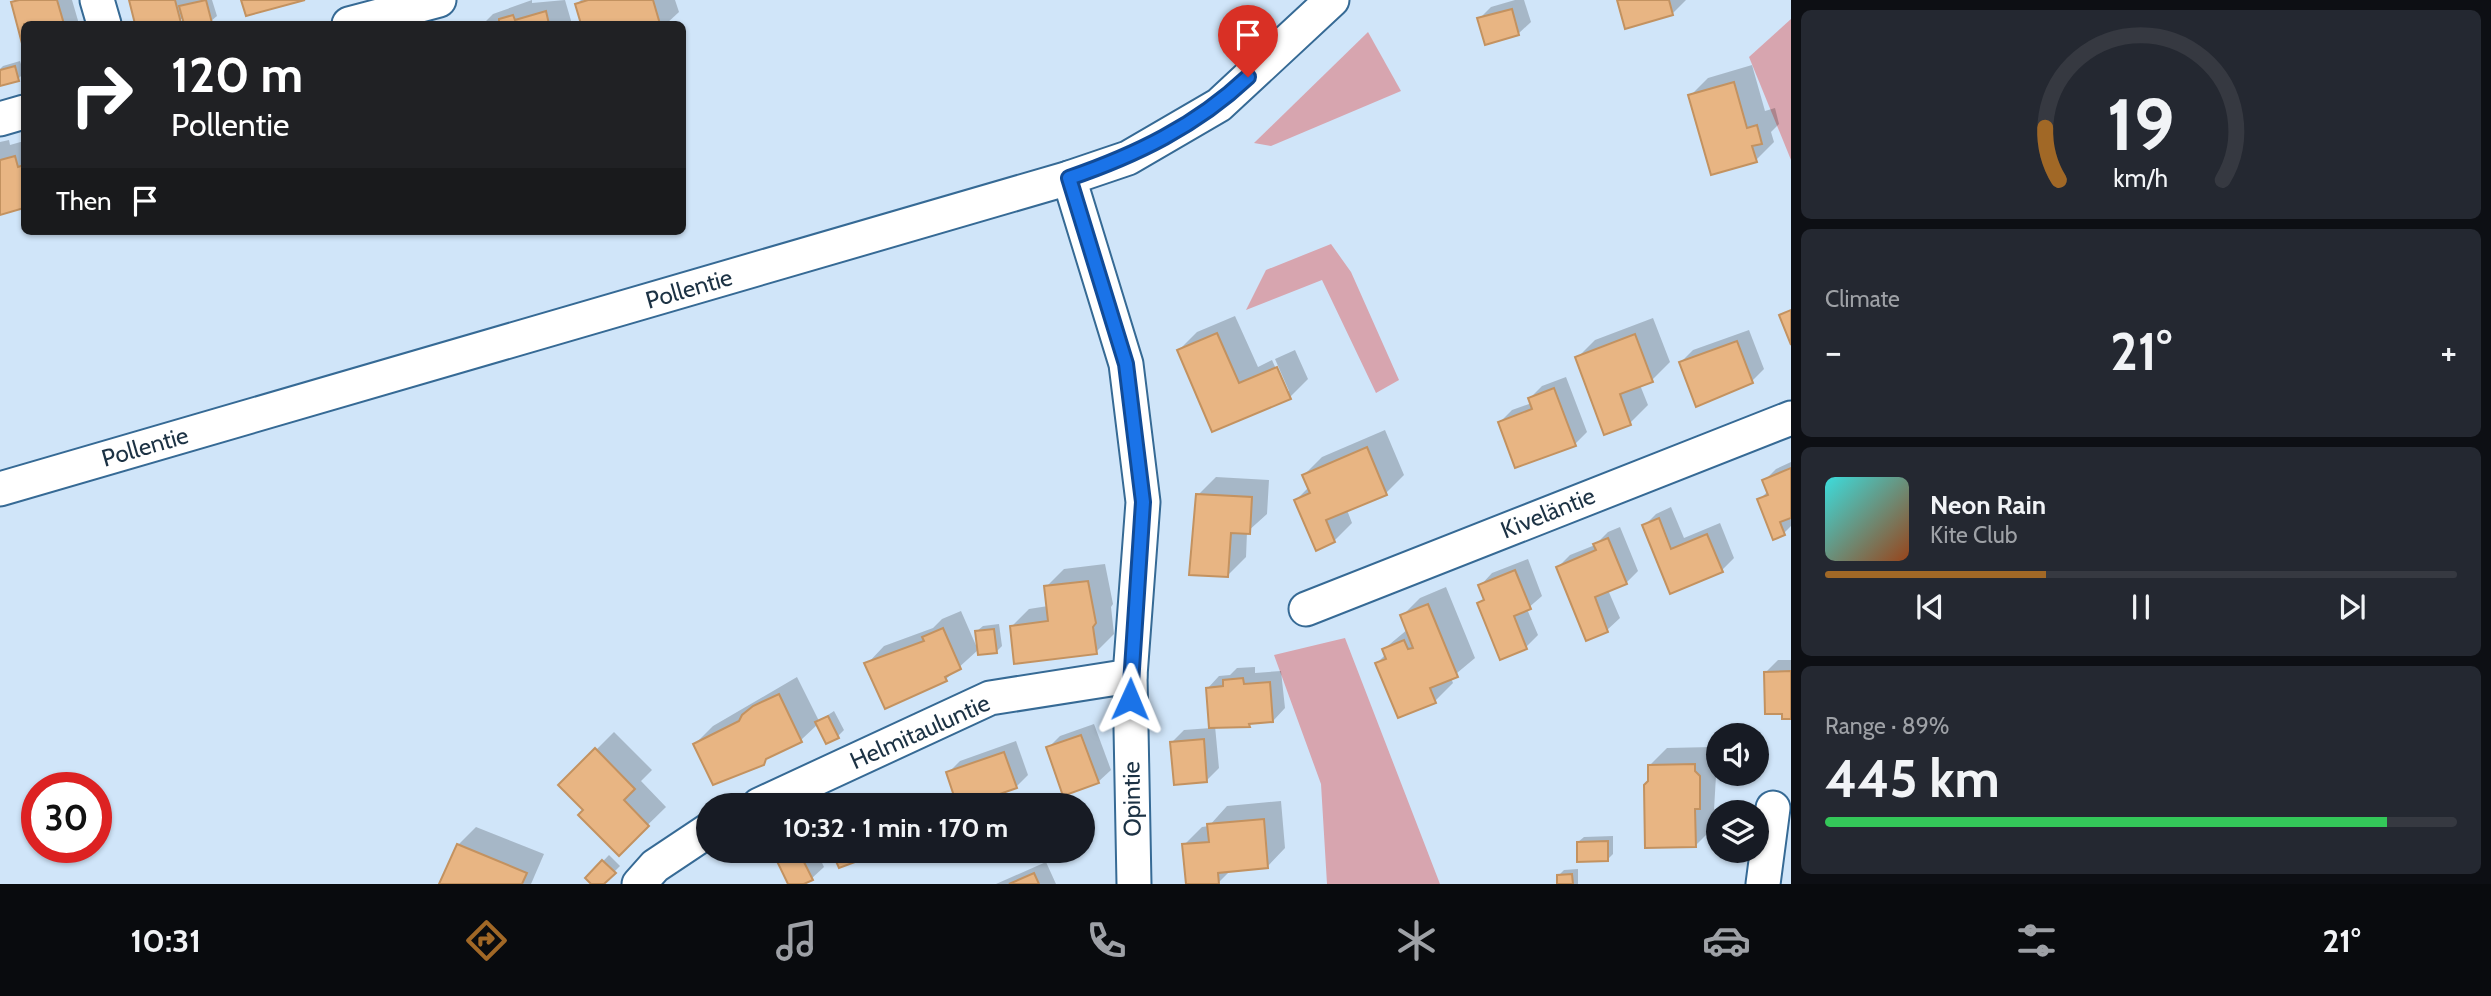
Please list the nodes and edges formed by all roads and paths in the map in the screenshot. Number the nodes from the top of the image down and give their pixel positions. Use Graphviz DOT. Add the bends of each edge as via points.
graph roads {
  1 [pos="97,0"];
  2 [pos="439,0"];
  3 [pos="1332,0"];
  4 [pos="103,21"];
  5 [pos="359,21"];
  6 [pos="21,113"];
  7 [pos="0,119"];
  8 [pos="1069,178"];
  9 [pos="1791,418"];
  10 [pos="0,489"];
  11 [pos="1306,609"];
  12 [pos="1130,676"];
  13 [pos="785,793"];
  14 [pos="1773,808"];
  15 [pos="696,839"];
  16 [pos="639,884"];
  17 [pos="1134,884"];
  18 [pos="1763,884"];
  1 -- 4 [label="street"];
  2 -- 5 [label="street"];
  3 -- 8 [label="street, Pollentie" via="1219,105 1128,158"];
  6 -- 7 [label="street"];
  8 -- 10 [label="street, Pollentie"];
  8 -- 12 [label="street, Opintie" via="1126,364 1143,502"];
  9 -- 11 [label="street, Kiveläntie"];
  12 -- 13 [label="street, Helmitauluntie" via="990,698"];
  12 -- 17 [label="street, Opintie"];
  14 -- 18 [label="street"];
  15 -- 16 [label="street" via="655,866"];
}
